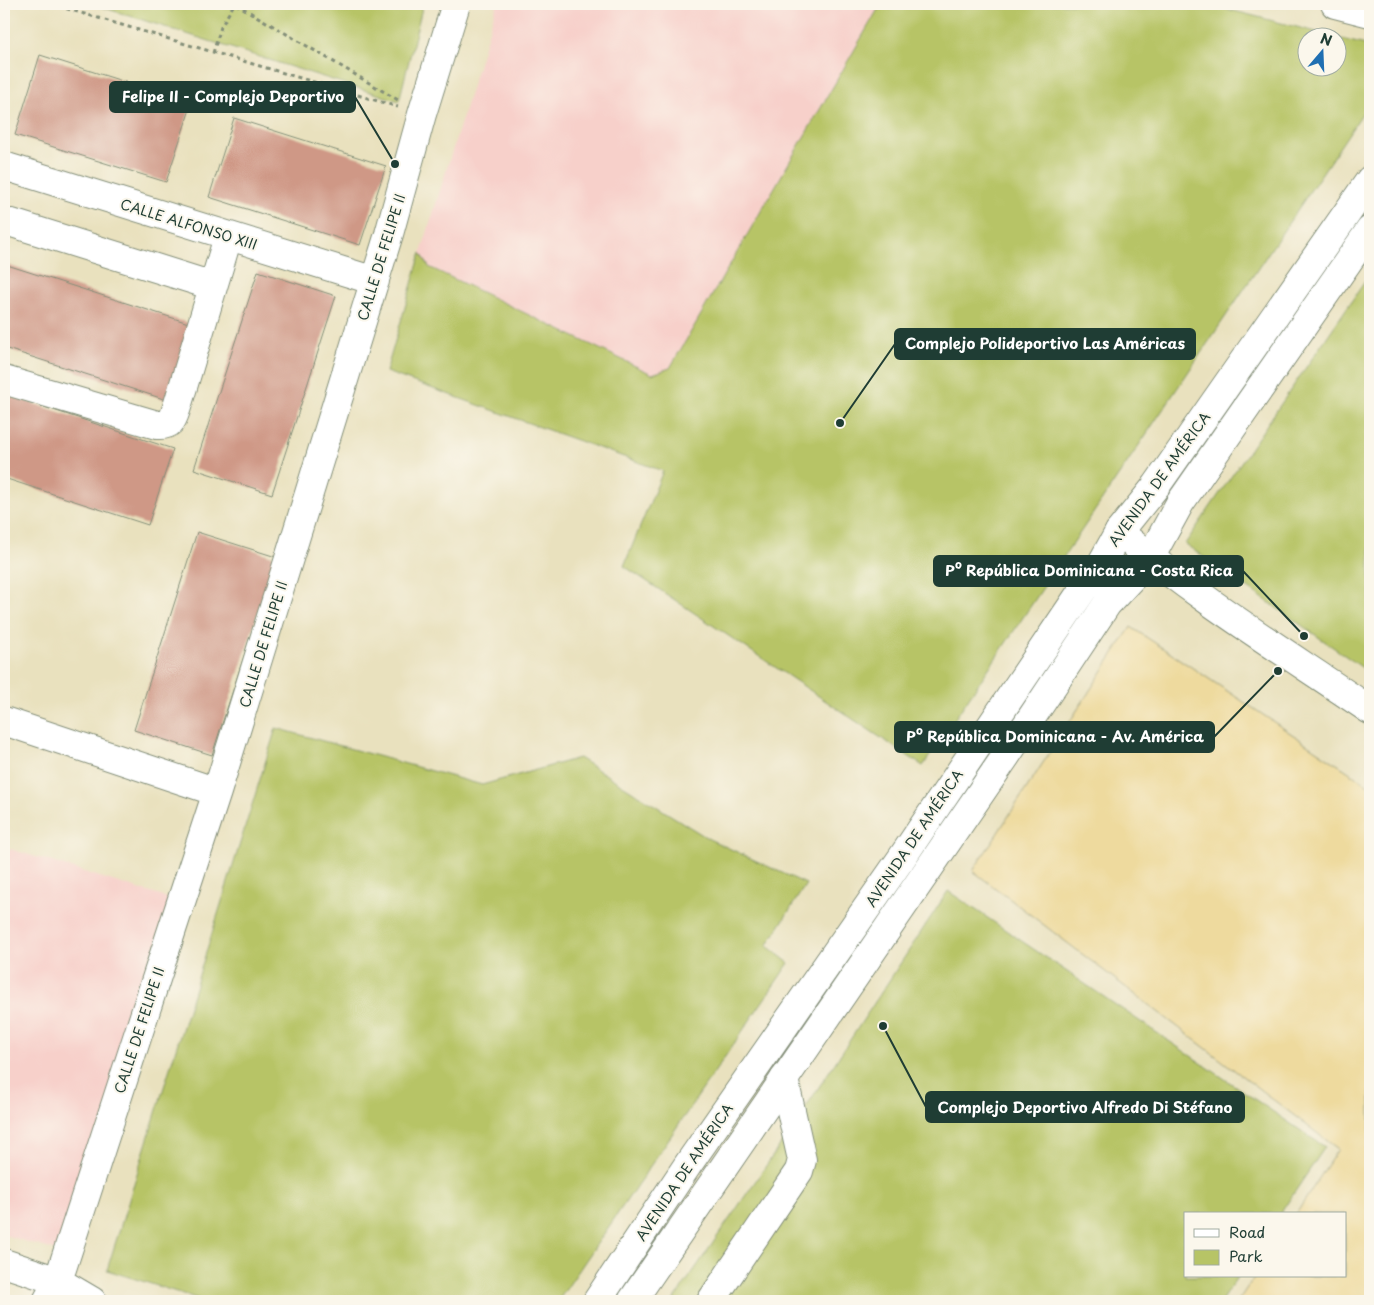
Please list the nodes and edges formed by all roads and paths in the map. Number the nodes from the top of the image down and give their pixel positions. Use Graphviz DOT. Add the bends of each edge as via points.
graph roads {
  1 [pos="51,4"];
  2 [pos="235,4"];
  3 [pos="456,4"];
  4 [pos="1335,4"];
  5 [pos="1370,13"];
  6 [pos="213,53"];
  7 [pos="422,114"];
  8 [pos="4,166"];
  9 [pos="1370,180"];
  10 [pos="12,223"];
  11 [pos="1370,230"];
  12 [pos="228,236"];
  13 [pos="375,281"];
  14 [pos="213,286"];
  15 [pos="4,380"];
  16 [pos="1119,532"];
  17 [pos="1150,558"];
  18 [pos="1370,710"];
  19 [pos="4,721"];
  20 [pos="217,792"];
  21 [pos="784,1079"];
  22 [pos="4,1263"];
  23 [pos="52,1291"];
  24 [pos="92,1301"];
  25 [pos="597,1301"];
  26 [pos="632,1301"];
  27 [pos="711,1301"];
  1 -- 6 [label="path"];
  2 -- 6 [label="path" via="220,27"];
  2 -- 7 [label="path"];
  3 -- 7 [label="street, CALLE DE FELIPE II"];
  4 -- 5 [label="street"];
  6 -- 7 [label="path"];
  7 -- 13 [label="street, CALLE DE FELIPE II"];
  8 -- 12 [label="street, CALLE ALFONSO XIII"];
  9 -- 16 [label="street, AVENIDA DE AMÉRICA" via="1162,478"];
  10 -- 14 [label="street"];
  11 -- 17 [label="street, AVENIDA DE AMÉRICA" via="1180,503"];
  12 -- 13 [label="street, CALLE ALFONSO XIII"];
  12 -- 14 [label="street"];
  13 -- 20 [label="street, CALLE DE FELIPE II"];
  14 -- 15 [label="street" via="169,424 157,425"];
  16 -- 17 [label="street"];
  16 -- 25 [label="street, AVENIDA DE AMÉRICA" via="1094,577"];
  17 -- 18 [label="street"];
  17 -- 21 [label="street, AVENIDA DE AMÉRICA" via="1107,604"];
  19 -- 20 [label="street"];
  20 -- 23 [label="street, CALLE DE FELIPE II"];
  21 -- 26 [label="street, AVENIDA DE AMÉRICA"];
  21 -- 27 [label="street" via="802,1160 799,1171"];
  22 -- 23 [label="street"];
  23 -- 24 [label="street"];
}
